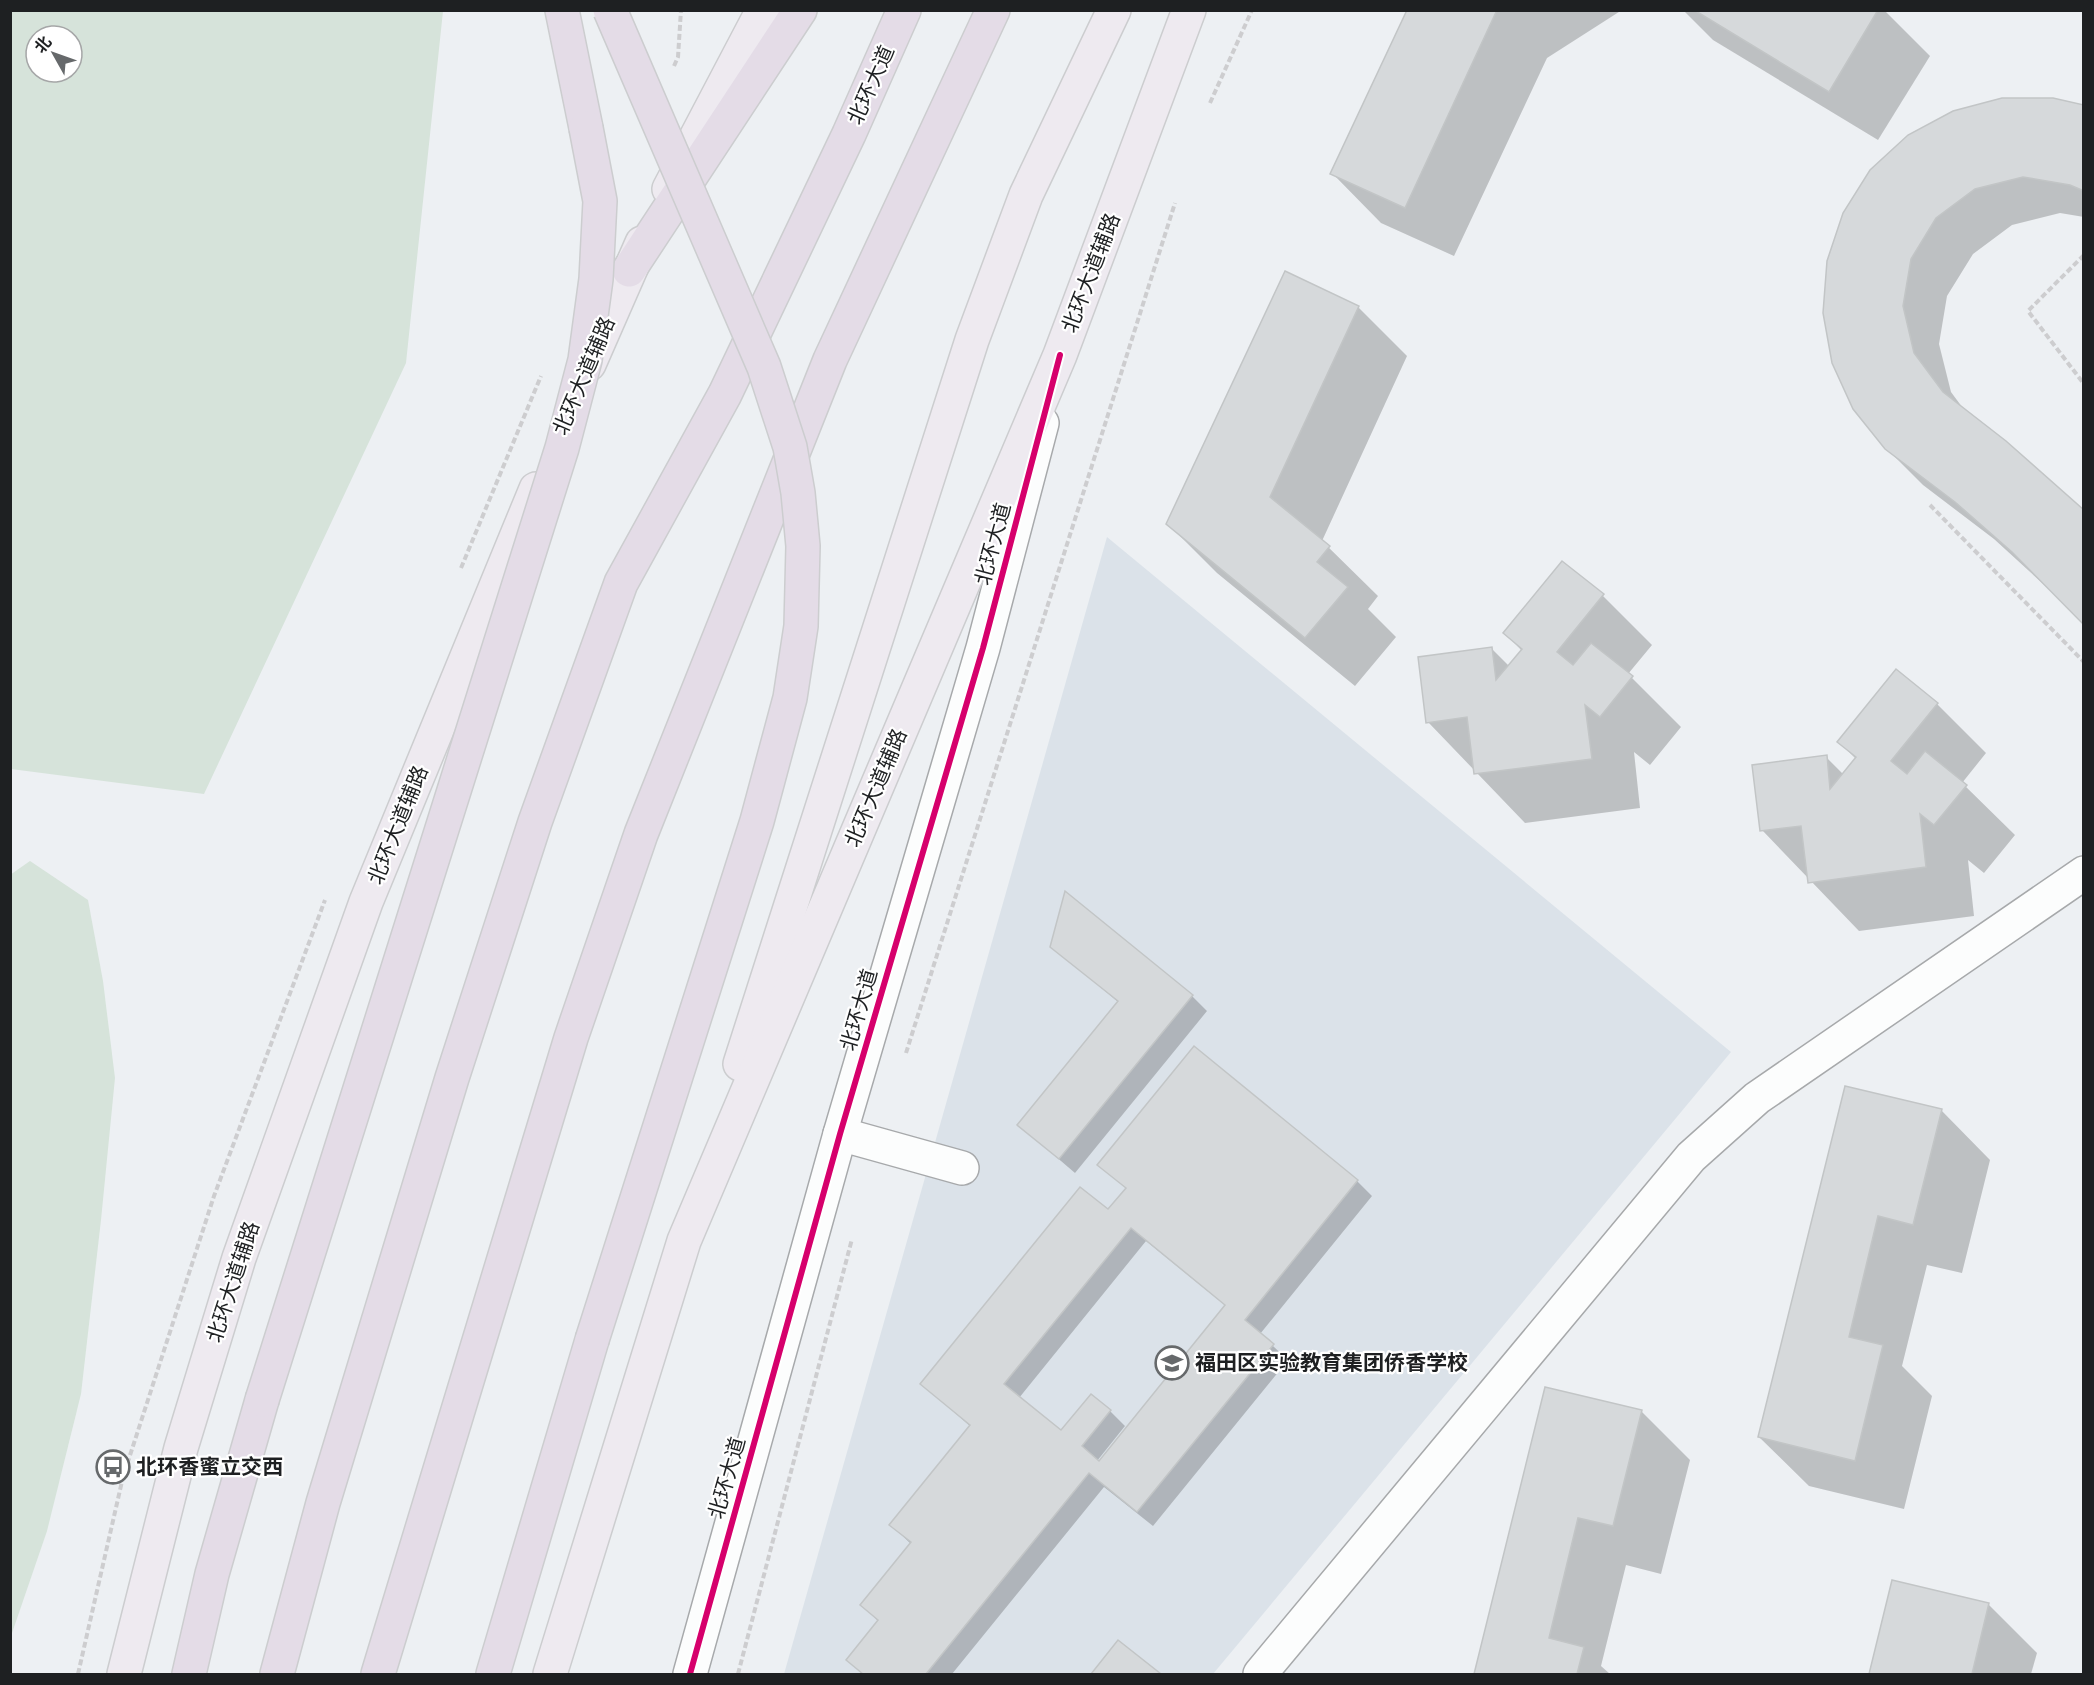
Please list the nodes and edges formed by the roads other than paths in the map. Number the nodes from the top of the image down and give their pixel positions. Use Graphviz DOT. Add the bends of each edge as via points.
graph roads {
  1 [pos="562,10"];
  2 [pos="610,10"];
  3 [pos="763,10"];
  4 [pos="800,10"];
  5 [pos="904,10"];
  6 [pos="993,10"];
  7 [pos="1114,10"];
  8 [pos="1194,10"];
  9 [pos="1184,25"];
  10 [pos="629,270"];
  11 [pos="1060,355"];
  12 [pos="2084,873"];
  13 [pos="840,1134"];
  14 [pos="962,1168"];
  15 [pos="684,1241"];
  16 [pos="124,1674"];
  17 [pos="189,1674"];
  18 [pos="277,1674"];
  19 [pos="378,1674"];
  20 [pos="493,1674"];
  21 [pos="550,1674"];
  22 [pos="690,1674"];
  23 [pos="1260,1674"];
  1 -- 17 [label="highway, bridge" via="600,201 596,279 585,360 562,448 262,1400 212,1574"];
  2 -- 20 [label="highway, bridge" via="764,367 790,447 798,493 801,626 789,698 758,821 592,1340"];
  3 -- 10 [label="main road, 北环大道辅路" via="694,137"];
  4 -- 10 [label="highway"];
  5 -- 18 [label="highway, 北环大道" via="725,394 621,583 535,822 452,1077 323,1503"];
  6 -- 19 [label="highway" via="830,360 641,834 571,1038"];
  7 -- 15 [label="main road" via="1026,195 972,340"];
  8 -- 9 [label="main road, 北环大道辅路"];
  9 -- 11 [label="main road, 北环大道辅路"];
  10 -- 16 [label="main road, 北环大道辅路" via="366,902 239,1258 181,1448"];
  11 -- 13 [label="street, 北环大道" via="983,648"];
  11 -- 15 [label="main road, 北环大道辅路"];
  12 -- 23 [label="street" via="1757,1098 1691,1157"];
  13 -- 14 [label="street"];
  13 -- 22 [label="street, 北环大道"];
  15 -- 21 [label="main road, 北环大道辅路"];
}
